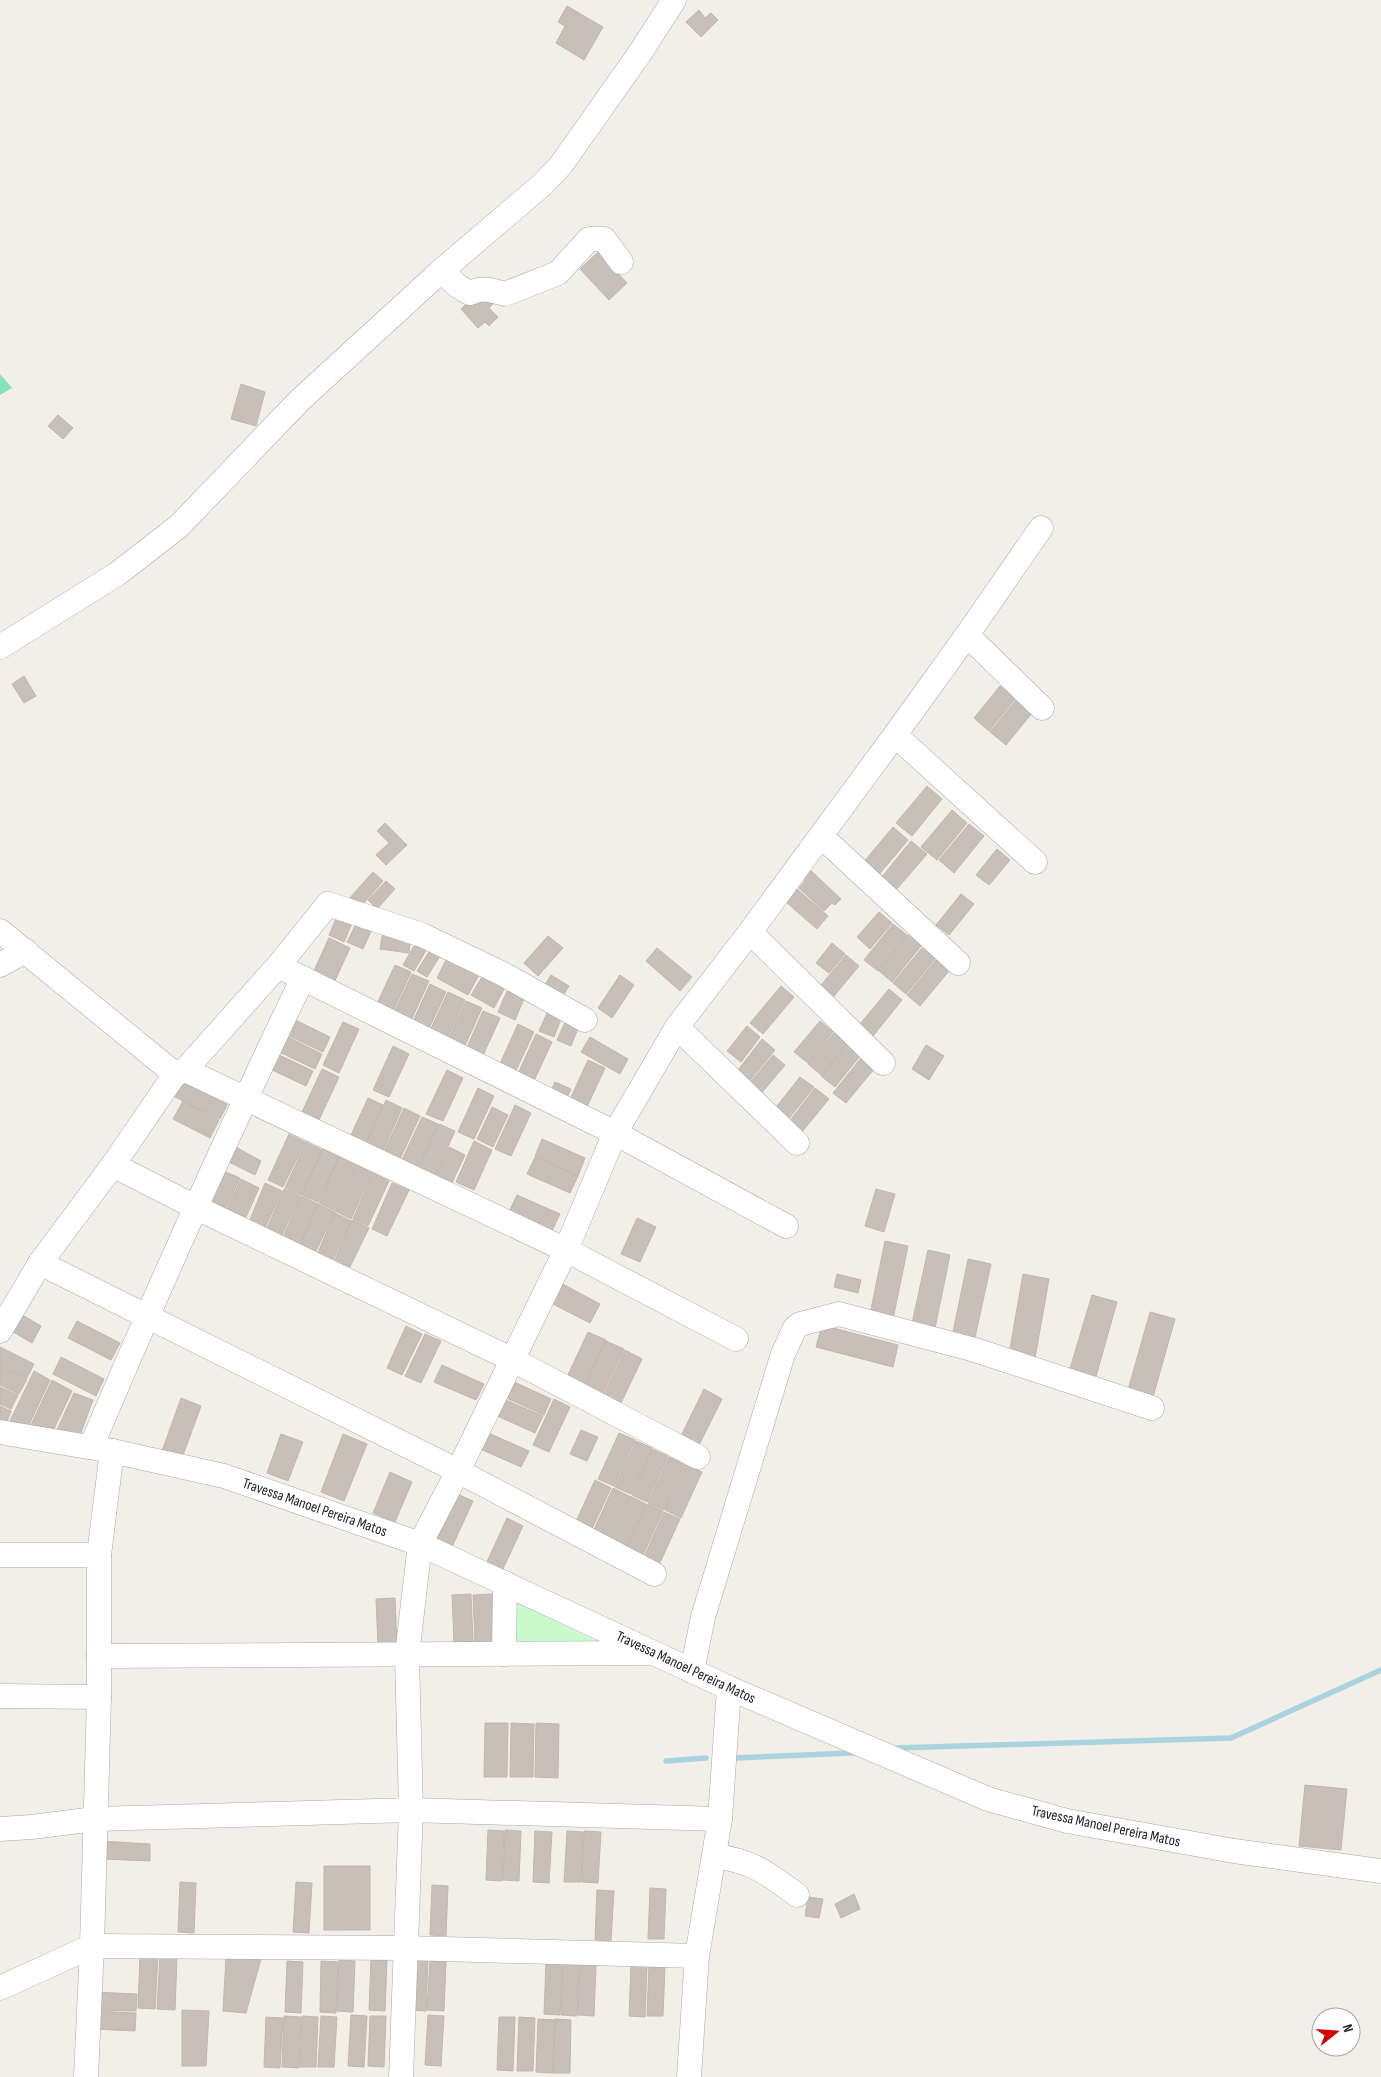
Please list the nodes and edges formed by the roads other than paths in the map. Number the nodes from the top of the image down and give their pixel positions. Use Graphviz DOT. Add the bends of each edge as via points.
graph roads {
  1 [pos="674,0"];
  2 [pos="621,262"];
  3 [pos="441,271"];
  4 [pos="1041,528"];
  5 [pos="967,635"];
  6 [pos="0,647"];
  7 [pos="1042,708"];
  8 [pos="895,735"];
  9 [pos="821,836"];
  10 [pos="1035,862"];
  11 [pos="0,931"];
  12 [pos="750,932"];
  13 [pos="26,951"];
  14 [pos="958,963"];
  15 [pos="0,965"];
  16 [pos="278,966"];
  17 [pos="302,978"];
  18 [pos="585,1020"];
  19 [pos="677,1027"];
  20 [pos="883,1063"];
  21 [pos="180,1072"];
  22 [pos="245,1098"];
  23 [pos="615,1133"];
  24 [pos="797,1143"];
  25 [pos="113,1165"];
  26 [pos="197,1208"];
  27 [pos="786,1226"];
  28 [pos="566,1250"];
  29 [pos="40,1263"];
  30 [pos="146,1317"];
  31 [pos="0,1331"];
  32 [pos="736,1339"];
  33 [pos="511,1359"];
  34 [pos="1152,1408"];
  35 [pos="0,1432"];
  36 [pos="101,1449"];
  37 [pos="698,1457"];
  38 [pos="458,1470"];
  39 [pos="420,1544"];
  40 [pos="0,1555"];
  41 [pos="99,1555"];
  42 [pos="654,1574"];
  43 [pos="505,1584"];
  44 [pos="655,1653"];
  45 [pos="504,1654"];
  46 [pos="408,1655"];
  47 [pos="99,1656"];
  48 [pos="692,1671"];
  49 [pos="729,1688"];
  50 [pos="0,1696"];
  51 [pos="99,1697"];
  52 [pos="412,1810"];
  53 [pos="95,1819"];
  54 [pos="720,1819"];
  55 [pos="31,1828"];
  56 [pos="0,1829"];
  57 [pos="0,1843"];
  58 [pos="714,1856"];
  59 [pos="1381,1871"];
  60 [pos="797,1895"];
  61 [pos="92,1946"];
  62 [pos="405,1948"];
  63 [pos="697,1956"];
  64 [pos="0,1988"];
  65 [pos="86,2077"];
  66 [pos="401,2077"];
  67 [pos="689,2077"];
  1 -- 3 [label="street" via="561,165"];
  2 -- 3 [label="street" via="604,239 589,239 558,273 505,294 488,288 470,293"];
  3 -- 6 [label="street" via="300,400 179,526 117,574"];
  4 -- 5 [label="street"];
  5 -- 7 [label="street"];
  5 -- 8 [label="street"];
  8 -- 9 [label="street"];
  8 -- 10 [label="street"];
  9 -- 12 [label="street"];
  9 -- 14 [label="street"];
  11 -- 13 [label="street"];
  12 -- 19 [label="street"];
  12 -- 20 [label="street"];
  13 -- 15 [label="street"];
  13 -- 21 [label="street"];
  16 -- 17 [label="street"];
  16 -- 18 [label="street" via="328,904 422,936 503,974"];
  16 -- 21 [label="street"];
  17 -- 22 [label="street"];
  17 -- 23 [label="street"];
  19 -- 23 [label="street"];
  19 -- 24 [label="street"];
  21 -- 22 [label="street"];
  21 -- 25 [label="street"];
  22 -- 26 [label="street"];
  22 -- 28 [label="street"];
  23 -- 27 [label="street"];
  23 -- 28 [label="street"];
  25 -- 26 [label="street"];
  25 -- 29 [label="street"];
  26 -- 30 [label="street"];
  26 -- 33 [label="street"];
  28 -- 32 [label="street"];
  28 -- 33 [label="street"];
  29 -- 30 [label="street"];
  29 -- 31 [label="street"];
  30 -- 36 [label="street"];
  30 -- 38 [label="street"];
  33 -- 37 [label="street"];
  33 -- 38 [label="street"];
  34 -- 48 [label="street" via="975,1350 839,1314 800,1324 783,1354 703,1617"];
  35 -- 36 [label="street, Travessa Manoel Pereira Matos"];
  36 -- 39 [label="street, Travessa Manoel Pereira Matos" via="224,1476"];
  36 -- 41 [label="street"];
  38 -- 39 [label="street"];
  38 -- 42 [label="street"];
  39 -- 43 [label="street, Travessa Manoel Pereira Matos"];
  39 -- 46 [label="street"];
  40 -- 41 [label="street"];
  41 -- 47 [label="street"];
  43 -- 44 [label="street, Travessa Manoel Pereira Matos"];
  43 -- 45 [label="street"];
  44 -- 45 [label="street"];
  44 -- 48 [label="street, Travessa Manoel Pereira Matos"];
  45 -- 46 [label="street"];
  46 -- 47 [label="street"];
  46 -- 52 [label="street"];
  47 -- 51 [label="street"];
  48 -- 49 [label="street, Travessa Manoel Pereira Matos"];
  49 -- 54 [label="street"];
  49 -- 59 [label="street, Travessa Manoel Pereira Matos" via="988,1799 1058,1819 1234,1851"];
  50 -- 51 [label="street"];
  51 -- 53 [label="street"];
  52 -- 53 [label="street"];
  52 -- 54 [label="street"];
  52 -- 62 [label="street"];
  53 -- 55 [label="street"];
  53 -- 61 [label="street"];
  54 -- 58 [label="street"];
  55 -- 56 [label="street"];
  55 -- 57 [label="street"];
  58 -- 60 [label="street" via="749,1863"];
  58 -- 63 [label="street"];
  61 -- 62 [label="street"];
  61 -- 64 [label="street"];
  61 -- 65 [label="street"];
  62 -- 63 [label="street"];
  62 -- 66 [label="street"];
  63 -- 67 [label="street"];
}
